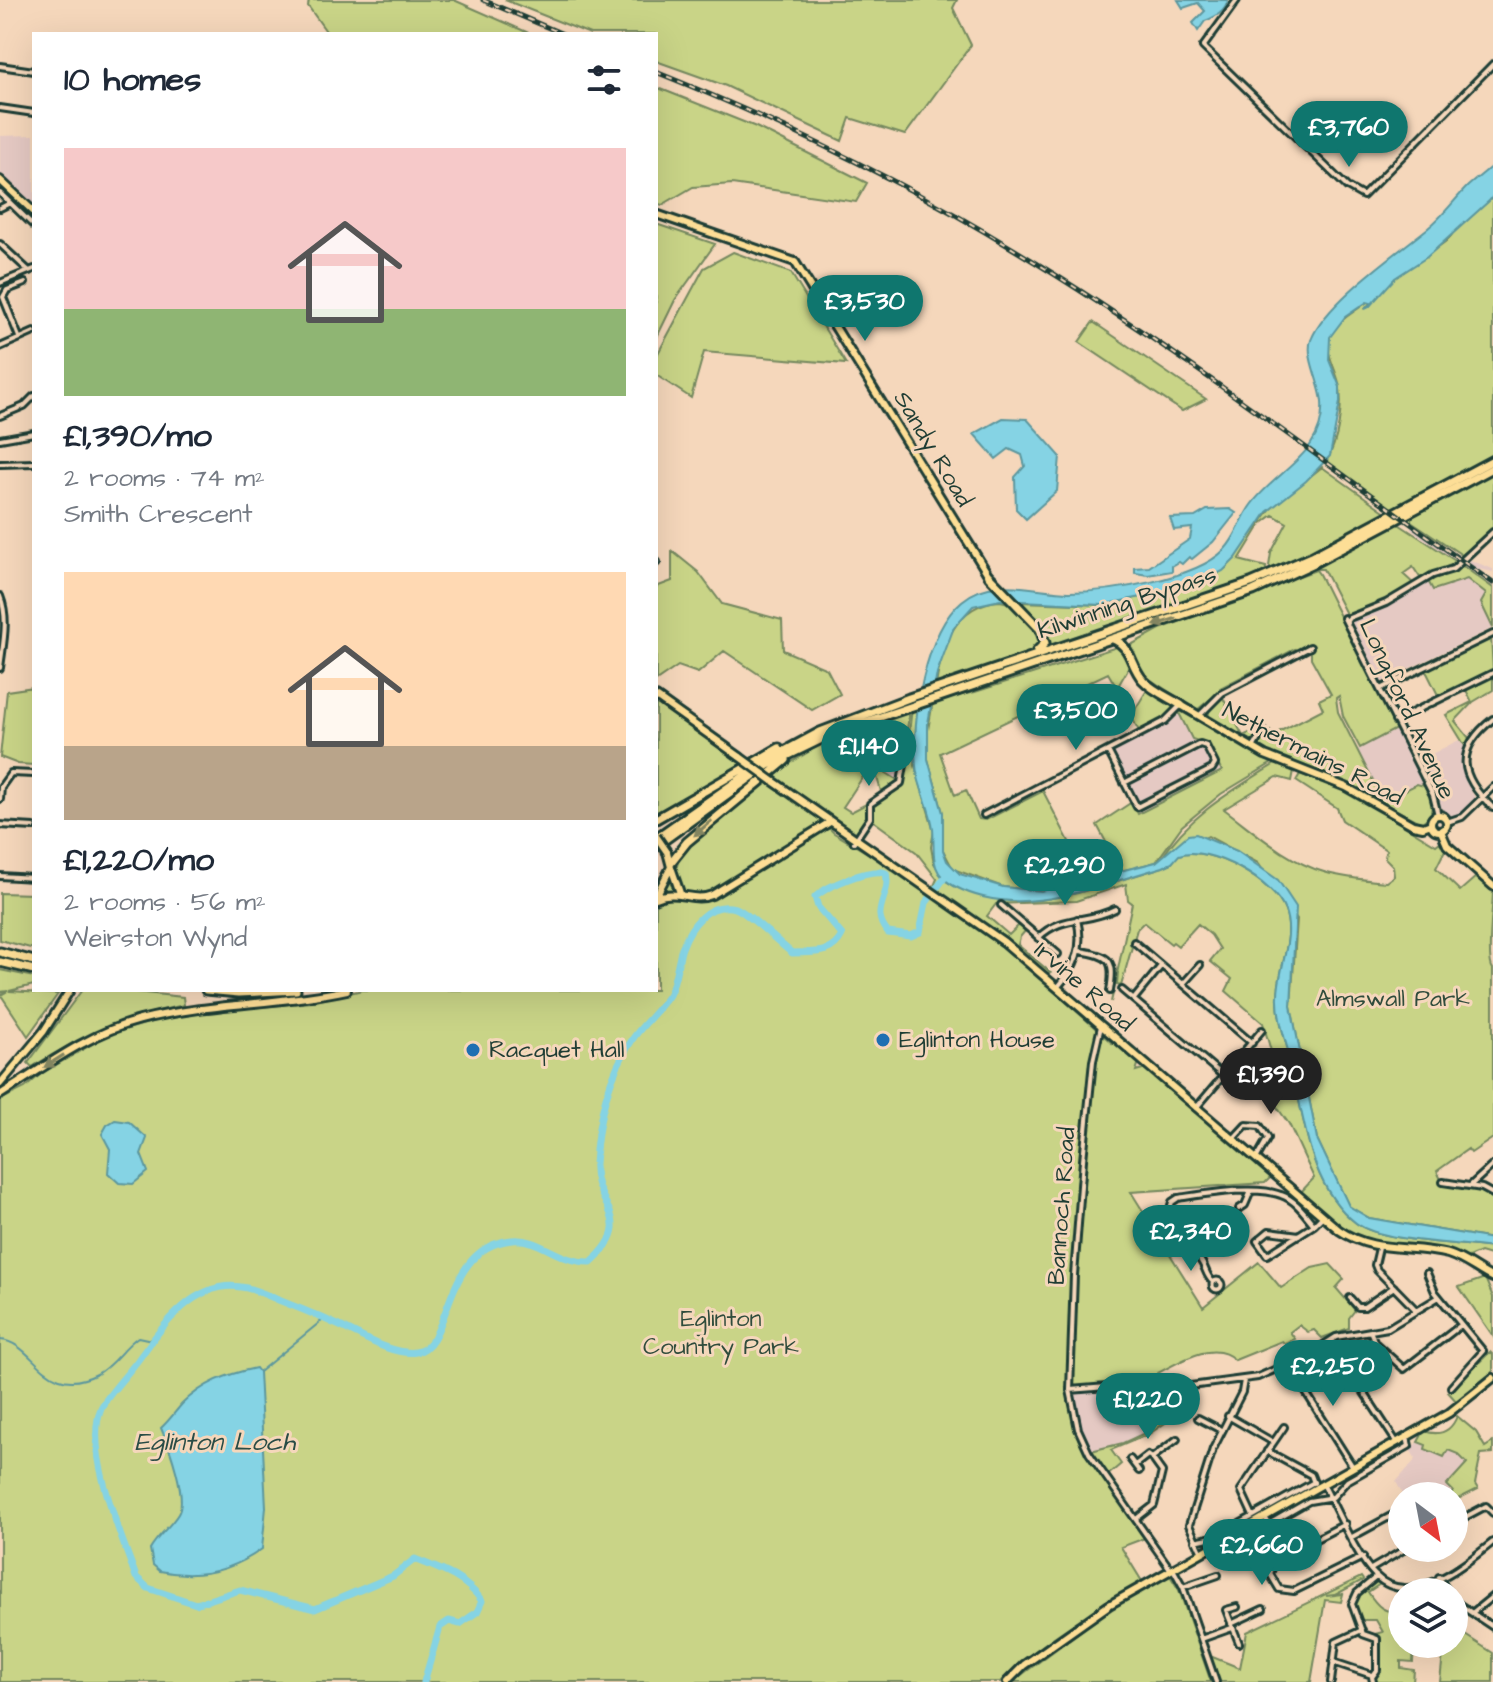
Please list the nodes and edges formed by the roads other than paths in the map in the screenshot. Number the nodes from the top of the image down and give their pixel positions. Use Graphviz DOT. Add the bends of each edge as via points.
graph roads {
  1 [pos="1237,0"];
  2 [pos="1493,64"];
  3 [pos="0,66"];
  4 [pos="32,71"];
  5 [pos="0,108"];
  6 [pos="32,113"];
  7 [pos="0,180"];
  8 [pos="0,193"];
  9 [pos="10,203"];
  10 [pos="0,208"];
  11 [pos="32,210"];
  12 [pos="658,215"];
  13 [pos="32,224"];
  14 [pos="0,244"];
  15 [pos="32,270"];
  16 [pos="0,283"];
  17 [pos="25,283"];
  18 [pos="32,333"];
  19 [pos="19,337"];
  20 [pos="0,347"];
  21 [pos="32,398"];
  22 [pos="0,416"];
  23 [pos="32,433"];
  24 [pos="0,439"];
  25 [pos="1493,460"];
  26 [pos="32,463"];
  27 [pos="0,464"];
  28 [pos="1493,468"];
  29 [pos="1493,532"];
  30 [pos="989,576"];
  31 [pos="0,596"];
  32 [pos="1344,618"];
  33 [pos="1347,624"];
  34 [pos="1135,632"];
  35 [pos="1493,634"];
  36 [pos="1113,639"];
  37 [pos="1126,646"];
  38 [pos="1310,647"];
  39 [pos="1013,662"];
  40 [pos="0,668"];
  41 [pos="1493,673"];
  42 [pos="948,688"];
  43 [pos="1380,689"];
  44 [pos="658,698"];
  45 [pos="909,701"];
  46 [pos="1181,705"];
  47 [pos="1199,716"];
  48 [pos="1493,719"];
  49 [pos="1395,721"];
  50 [pos="1263,730"];
  51 [pos="820,732"];
  52 [pos="808,745"];
  53 [pos="907,747"];
  54 [pos="1253,748"];
  55 [pos="1108,751"];
  56 [pos="766,764"];
  57 [pos="32,774"];
  58 [pos="1124,783"];
  59 [pos="1493,787"];
  60 [pos="1482,798"];
  61 [pos="0,799"];
  62 [pos="1493,808"];
  63 [pos="984,815"];
  64 [pos="1438,815"];
  65 [pos="658,818"];
  66 [pos="827,820"];
  67 [pos="1447,822"];
  68 [pos="1431,824"];
  69 [pos="0,825"];
  70 [pos="32,827"];
  71 [pos="822,830"];
  72 [pos="1441,831"];
  73 [pos="812,834"];
  74 [pos="658,836"];
  75 [pos="658,840"];
  76 [pos="854,841"];
  77 [pos="658,845"];
  78 [pos="671,864"];
  79 [pos="0,876"];
  80 [pos="32,878"];
  81 [pos="1493,886"];
  82 [pos="658,893"];
  83 [pos="685,895"];
  84 [pos="658,897"];
  85 [pos="1001,905"];
  86 [pos="1115,909"];
  87 [pos="1077,919"];
  88 [pos="1038,938"];
  89 [pos="1134,942"];
  90 [pos="1080,951"];
  91 [pos="0,952"];
  92 [pos="1058,954"];
  93 [pos="32,960"];
  94 [pos="0,962"];
  95 [pos="1200,965"];
  96 [pos="1161,966"];
  97 [pos="32,970"];
  98 [pos="1183,984"];
  99 [pos="1057,988"];
  100 [pos="1122,990"];
  101 [pos="1110,991"];
  102 [pos="69,992"];
  103 [pos="228,992"];
  104 [pos="258,992"];
  105 [pos="335,992"];
  106 [pos="1134,999"];
  107 [pos="1101,1026"];
  108 [pos="1262,1030"];
  109 [pos="1252,1043"];
  110 [pos="1241,1056"];
  111 [pos="1223,1076"];
  112 [pos="0,1084"];
  113 [pos="0,1095"];
  114 [pos="1196,1108"];
  115 [pos="1233,1139"];
  116 [pos="1256,1159"];
  117 [pos="1493,1165"];
  118 [pos="1443,1182"];
  119 [pos="1471,1186"];
  120 [pos="1289,1188"];
  121 [pos="1251,1191"];
  122 [pos="1493,1194"];
  123 [pos="1283,1195"];
  124 [pos="1239,1209"];
  125 [pos="1322,1217"];
  126 [pos="1314,1225"];
  127 [pos="1299,1235"];
  128 [pos="1379,1248"];
  129 [pos="1427,1273"];
  130 [pos="1492,1278"];
  131 [pos="1213,1282"];
  132 [pos="1394,1287"];
  133 [pos="1439,1297"];
  134 [pos="1350,1298"];
  135 [pos="1416,1310"];
  136 [pos="1461,1325"];
  137 [pos="1371,1332"];
  138 [pos="1319,1347"];
  139 [pos="1288,1364"];
  140 [pos="1493,1378"];
  141 [pos="1244,1380"];
  142 [pos="1451,1387"];
  143 [pos="1070,1390"];
  144 [pos="1228,1416"];
  145 [pos="1198,1418"];
  146 [pos="1284,1427"];
  147 [pos="1221,1430"];
  148 [pos="1407,1437"];
  149 [pos="1177,1439"];
  150 [pos="1273,1442"];
  151 [pos="1397,1443"];
  152 [pos="1267,1451"];
  153 [pos="1152,1458"];
  154 [pos="1130,1459"];
  155 [pos="1135,1465"];
  156 [pos="1353,1467"];
  157 [pos="1139,1471"];
  158 [pos="1318,1485"];
  159 [pos="1331,1498"];
  160 [pos="1493,1513"];
  161 [pos="1253,1516"];
  162 [pos="1468,1516"];
  163 [pos="1265,1517"];
  164 [pos="1388,1518"];
  165 [pos="1136,1519"];
  166 [pos="1345,1524"];
  167 [pos="1352,1537"];
  168 [pos="1195,1541"];
  169 [pos="1493,1542"];
  170 [pos="1202,1553"];
  171 [pos="1363,1557"];
  172 [pos="1388,1559"];
  173 [pos="1370,1570"];
  174 [pos="1170,1571"];
  175 [pos="1218,1575"];
  176 [pos="1376,1577"];
  177 [pos="1439,1577"];
  178 [pos="1183,1587"];
  179 [pos="1493,1596"];
  180 [pos="1237,1607"];
  181 [pos="1263,1609"];
  182 [pos="1468,1610"];
  183 [pos="1472,1613"];
  184 [pos="1232,1626"];
  185 [pos="1493,1627"];
  186 [pos="1362,1630"];
  187 [pos="1201,1639"];
  188 [pos="1239,1643"];
  189 [pos="1332,1662"];
  190 [pos="1372,1675"];
  191 [pos="1007,1682"];
  192 [pos="1216,1682"];
  193 [pos="1331,1682"];
  194 [pos="1373,1682"];
  1 -- 2 [label="street" via="1203,47 1347,187 1363,196"];
  3 -- 4 [label="street"];
  5 -- 6 [label="street"];
  7 -- 11 [label="main road"];
  8 -- 9 [label="street"];
  9 -- 10 [label="street"];
  9 -- 13 [label="street"];
  12 -- 30 [label="main road, Sandy Road" via="795,262"];
  14 -- 15 [label="street"];
  15 -- 16 [label="street"];
  17 -- 19 [label="street" via="3,297"];
  18 -- 19 [label="street"];
  19 -- 20 [label="street"];
  21 -- 22 [label="street"];
  23 -- 24 [label="street"];
  25 -- 39 [label="highway, Kilwinning Bypass" via="1281,571"];
  26 -- 27 [label="street"];
  28 -- 34 [label="highway, Kilwinning Bypass, one-way" via="1285,577"];
  29 -- 33 [label="street" via="1453,569 1349,618"];
  30 -- 39 [label="highway" via="1040,629 1045,643"];
  31 -- 40 [label="street" via="6,626"];
  32 -- 33 [label="street, Longford Avenue"];
  33 -- 43 [label="street, Longford Avenue"];
  34 -- 36 [label="highway, Kilwinning Bypass"];
  34 -- 37 [label="highway"];
  35 -- 43 [label="street"];
  36 -- 37 [label="highway"];
  36 -- 42 [label="highway, Kilwinning Bypass"];
  37 -- 46 [label="highway" via="1146,683"];
  38 -- 47 [label="street" via="1222,693"];
  39 -- 42 [label="highway, Kilwinning Bypass"];
  41 -- 49 [label="street"];
  42 -- 45 [label="highway, Kilwinning Bypass"];
  43 -- 49 [label="street, Longford Avenue"];
  44 -- 66 [label="main road, Irvine Road, bridge"];
  45 -- 51 [label="highway, Kilwinning Bypass"];
  45 -- 52 [label="highway, Kilwinning Bypass"];
  46 -- 47 [label="main road, Nethermains Road"];
  46 -- 55 [label="street" via="1169,719"];
  47 -- 54 [label="main road, Nethermains Road"];
  48 -- 60 [label="street" via="1465,755 1469,781"];
  49 -- 64 [label="street, Longford Avenue"];
  50 -- 54 [label="street"];
  51 -- 56 [label="highway, Kilwinning Bypass"];
  51 -- 65 [label="highway" via="738,769"];
  52 -- 56 [label="highway, Kilwinning Bypass"];
  52 -- 78 [label="highway, one-way" via="739,796 677,851"];
  53 -- 76 [label="street" via="901,783 870,804 870,818"];
  54 -- 68 [label="main road, Nethermains Road" via="1346,787 1410,824"];
  55 -- 58 [label="street"];
  55 -- 63 [label="street"];
  56 -- 74 [label="highway"];
  56 -- 77 [label="highway"];
  57 -- 61 [label="street" via="11,773"];
  58 -- 58 [label="street" via="1137,807 1215,764 1200,744"];
  59 -- 60 [label="street"];
  60 -- 62 [label="street"];
  60 -- 67 [label="street" via="1462,817"];
  64 -- 67 [label="main road"];
  64 -- 68 [label="main road"];
  66 -- 71 [label="main road"];
  66 -- 73 [label="main road"];
  66 -- 76 [label="main road, Irvine Road"];
  67 -- 72 [label="main road"];
  68 -- 72 [label="main road"];
  69 -- 70 [label="street"];
  71 -- 73 [label="main road"];
  71 -- 76 [label="main road" via="836,830"];
  72 -- 81 [label="main road" via="1447,845"];
  73 -- 83 [label="main road" via="712,895"];
  75 -- 78 [label="main road, bridge"];
  76 -- 99 [label="main road, Irvine Road" via="995,935"];
  78 -- 82 [label="main road"];
  78 -- 83 [label="main road"];
  79 -- 80 [label="street"];
  83 -- 84 [label="main road"];
  85 -- 88 [label="street"];
  86 -- 87 [label="street"];
  87 -- 88 [label="street" via="1050,926"];
  87 -- 90 [label="street"];
  88 -- 92 [label="street"];
  89 -- 96 [label="street"];
  90 -- 99 [label="street"];
  90 -- 101 [label="street" via="1110,962"];
  91 -- 93 [label="highway"];
  94 -- 97 [label="highway"];
  95 -- 98 [label="street"];
  96 -- 98 [label="street"];
  96 -- 106 [label="street"];
  98 -- 109 [label="street"];
  99 -- 107 [label="main road, Irvine Road"];
  100 -- 106 [label="street"];
  102 -- 112 [label="main road" via="38,1040"];
  103 -- 104 [label="highway"];
  105 -- 113 [label="main road, one-way" via="176,1012 113,1029"];
  106 -- 111 [label="street"];
  107 -- 114 [label="main road, Irvine Road"];
  107 -- 143 [label="street, Bannoch Road" via="1083,1160"];
  108 -- 109 [label="street"];
  109 -- 110 [label="street"];
  110 -- 111 [label="street"];
  110 -- 111 [label="street" via="1247,1066 1244,1076 1232,1081"];
  111 -- 114 [label="street"];
  114 -- 115 [label="main road, Irvine Road"];
  115 -- 116 [label="main road, Irvine Road"];
  115 -- 116 [label="street" via="1246,1125 1264,1129 1267,1143"];
  116 -- 120 [label="main road, Irvine Road"];
  117 -- 119 [label="street"];
  118 -- 119 [label="street"];
  119 -- 122 [label="street"];
  120 -- 123 [label="street"];
  120 -- 125 [label="main road, Irvine Road"];
  121 -- 123 [label="street"];
  121 -- 124 [label="street"];
  121 -- 131 [label="street" via="1178,1198 1170,1206 1175,1227"];
  123 -- 126 [label="street"];
  125 -- 126 [label="street"];
  125 -- 128 [label="main road, Irvine Road" via="1353,1239"];
  126 -- 127 [label="street"];
  127 -- 127 [label="street" via="1267,1255 1257,1241 1269,1231"];
  128 -- 130 [label="main road, Irvine Road" via="1449,1255"];
  128 -- 132 [label="street" via="1375,1267"];
  129 -- 133 [label="street"];
  132 -- 134 [label="street" via="1364,1307"];
  132 -- 135 [label="street"];
  133 -- 135 [label="street"];
  133 -- 136 [label="street"];
  135 -- 137 [label="street"];
  136 -- 137 [label="street" via="1404,1369 1375,1343"];
  136 -- 142 [label="street" via="1483,1354"];
  137 -- 138 [label="street" via="1336,1337"];
  138 -- 139 [label="street"];
  138 -- 151 [label="street" via="1363,1391"];
  139 -- 141 [label="street"];
  139 -- 156 [label="street"];
  140 -- 148 [label="main road"];
  141 -- 143 [label="street" via="1168,1389"];
  141 -- 144 [label="street"];
  143 -- 165 [label="street, Bannoch Road" via="1089,1453"];
  144 -- 147 [label="street"];
  144 -- 150 [label="street"];
  145 -- 147 [label="street"];
  146 -- 150 [label="street"];
  147 -- 168 [label="street" via="1189,1525"];
  148 -- 151 [label="main road"];
  148 -- 159 [label="street" via="1408,1447 1347,1481"];
  149 -- 153 [label="street"];
  150 -- 152 [label="street"];
  151 -- 156 [label="main road"];
  152 -- 158 [label="street" via="1311,1475"];
  152 -- 161 [label="street" via="1241,1490"];
  153 -- 155 [label="street" via="1148,1455"];
  153 -- 165 [label="street" via="1162,1472 1155,1502"];
  154 -- 155 [label="street"];
  155 -- 157 [label="street"];
  156 -- 158 [label="main road"];
  158 -- 159 [label="street"];
  158 -- 161 [label="street"];
  158 -- 163 [label="main road"];
  159 -- 163 [label="street" via="1309,1501 1269,1524"];
  159 -- 166 [label="street"];
  160 -- 162 [label="street" via="1486,1506"];
  161 -- 168 [label="street" via="1216,1537"];
  163 -- 170 [label="main road"];
  164 -- 167 [label="street"];
  165 -- 174 [label="street, Bannoch Road"];
  166 -- 167 [label="street"];
  166 -- 171 [label="street" via="1275,1560 1270,1574 1279,1589 1292,1592"];
  167 -- 171 [label="street"];
  168 -- 170 [label="street"];
  169 -- 177 [label="street"];
  170 -- 174 [label="main road"];
  171 -- 173 [label="street"];
  172 -- 173 [label="street"];
  173 -- 176 [label="street"];
  174 -- 178 [label="street"];
  174 -- 191 [label="main road" via="1093,1615"];
  175 -- 178 [label="street"];
  176 -- 177 [label="street" via="1407,1589"];
  176 -- 186 [label="street" via="1353,1602"];
  178 -- 187 [label="street"];
  179 -- 183 [label="street"];
  180 -- 184 [label="street" via="1226,1610"];
  181 -- 184 [label="street"];
  182 -- 183 [label="street"];
  183 -- 185 [label="street"];
  184 -- 187 [label="street"];
  184 -- 188 [label="street"];
  186 -- 189 [label="street" via="1336,1642"];
  186 -- 190 [label="street" via="1377,1639 1377,1670"];
  187 -- 192 [label="street"];
  189 -- 190 [label="street"];
  189 -- 193 [label="street"];
  190 -- 194 [label="street"];
}
